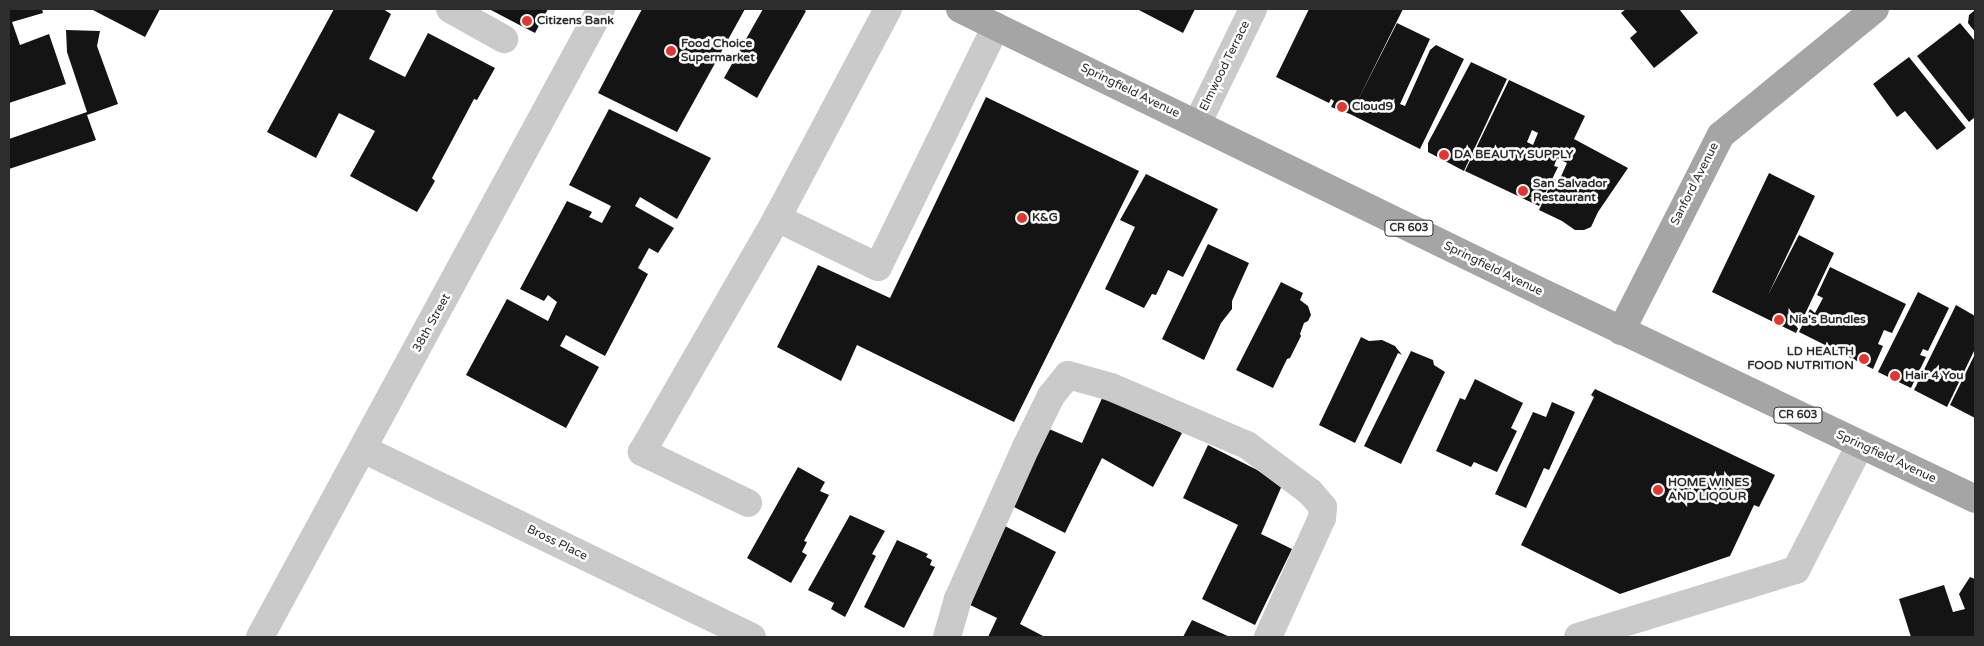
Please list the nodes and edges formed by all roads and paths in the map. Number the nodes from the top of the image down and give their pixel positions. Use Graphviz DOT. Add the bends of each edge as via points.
graph roads {
  1 [pos="450,9"];
  2 [pos="601,9"];
  3 [pos="888,9"];
  4 [pos="960,9"];
  5 [pos="1253,9"];
  6 [pos="1875,9"];
  7 [pos="996,26"];
  8 [pos="504,39"];
  9 [pos="1197,124"];
  10 [pos="777,218"];
  11 [pos="1621,331"];
  12 [pos="1860,445"];
  13 [pos="363,449"];
  14 [pos="1975,499"];
  15 [pos="748,503"];
  16 [pos="260,637"];
  17 [pos="752,637"];
  18 [pos="948,637"];
  19 [pos="1268,637"];
  20 [pos="1578,637"];
  1 -- 8 [label="street"];
  2 -- 13 [label="street, 38th Street"];
  3 -- 10 [label="street"];
  4 -- 7 [label="main road, Springfield Avenue / CR 603"];
  5 -- 9 [label="street, Elmwood Terrace"];
  6 -- 11 [label="main road, Sanford Avenue" via="1721,135"];
  7 -- 9 [label="main road, Springfield Avenue / CR 603"];
  7 -- 10 [label="street" via="878,267"];
  9 -- 11 [label="main road, Springfield Avenue / CR 603"];
  10 -- 15 [label="street" via="642,452"];
  11 -- 12 [label="main road, Springfield Avenue / CR 603"];
  12 -- 14 [label="main road, Springfield Avenue / CR 603"];
  12 -- 20 [label="street" via="1796,570"];
  13 -- 16 [label="street, 38th Street"];
  13 -- 17 [label="street, Bross Place"];
  18 -- 19 [label="street" via="958,599 1026,447 1051,396 1068,375 1111,387 1247,445 1310,492 1323,507 1322,518"];
}
